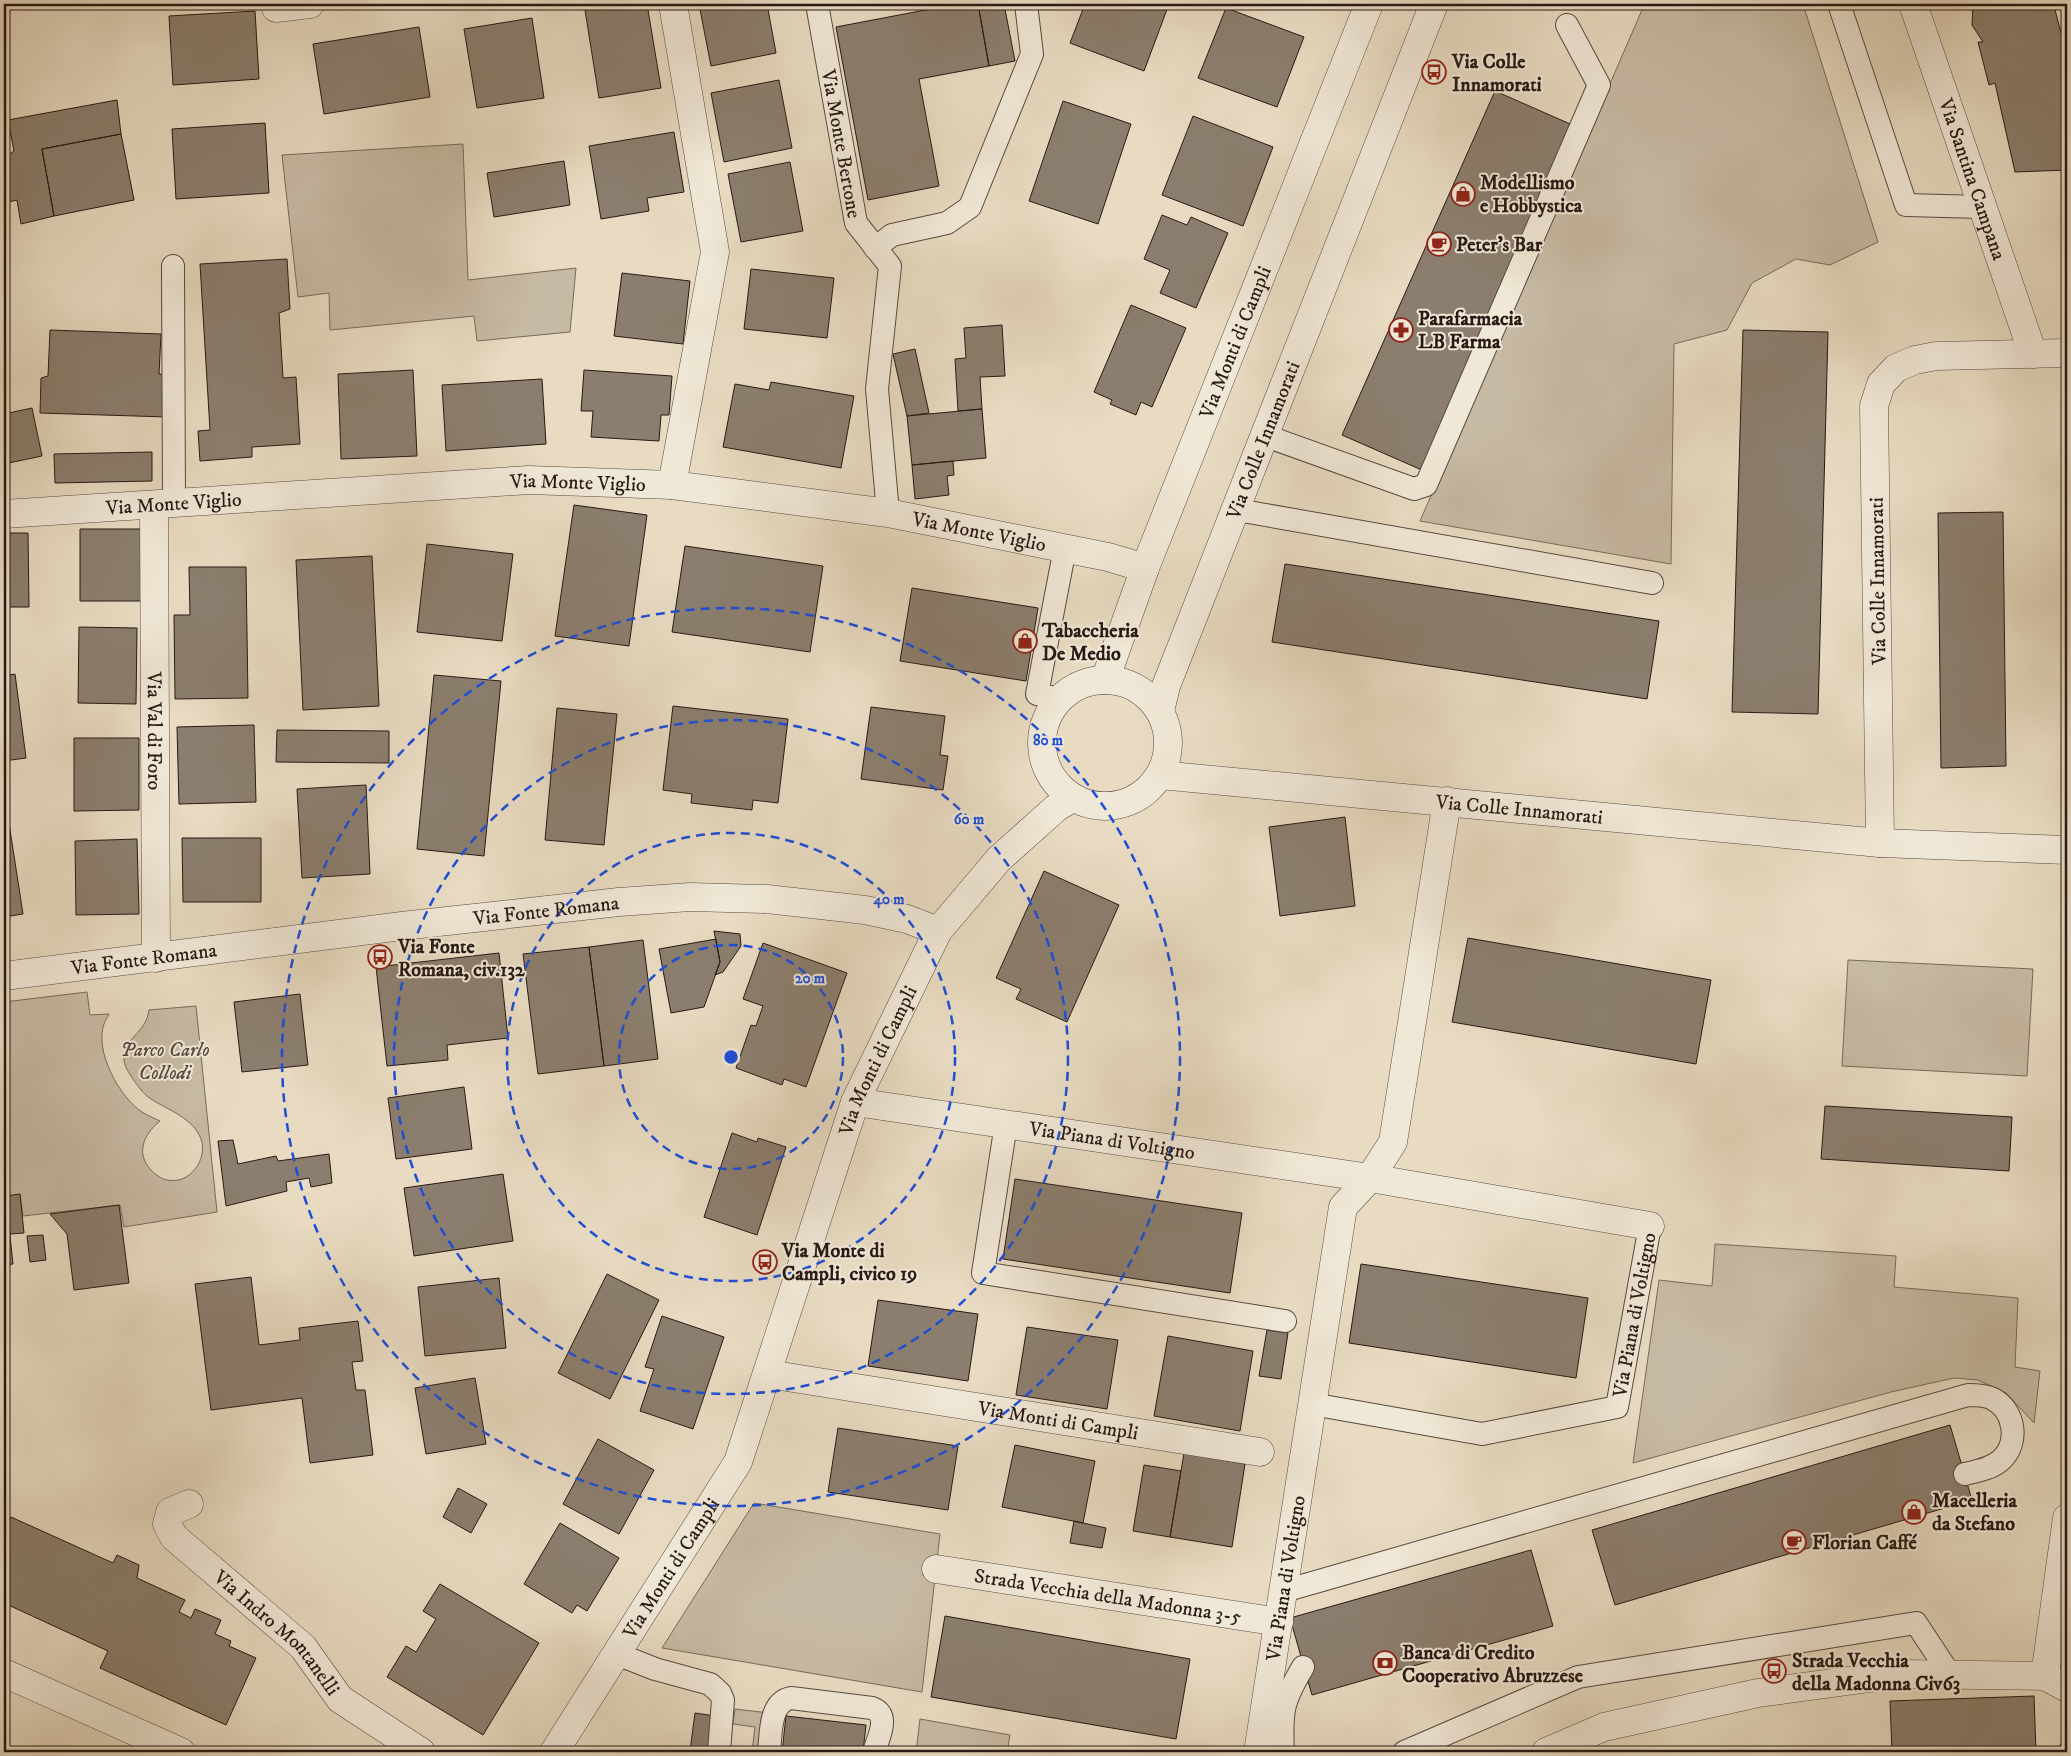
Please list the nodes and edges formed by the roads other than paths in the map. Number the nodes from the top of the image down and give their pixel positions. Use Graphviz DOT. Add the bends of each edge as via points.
graph roads {
  1 [pos="310,4"];
  2 [pos="673,4"];
  3 [pos="817,4"];
  4 [pos="1026,4"];
  5 [pos="1369,4"];
  6 [pos="1434,4"];
  7 [pos="1840,4"];
  8 [pos="1913,4"];
  9 [pos="276,6"];
  10 [pos="1567,25"];
  11 [pos="1982,208"];
  12 [pos="875,248"];
  13 [pos="173,266"];
  14 [pos="2067,353"];
  15 [pos="2033,354"];
  16 [pos="1266,436"];
  17 [pos="672,485"];
  18 [pos="164,504"];
  19 [pos="1237,510"];
  20 [pos="888,513"];
  21 [pos="4,514"];
  22 [pos="1065,548"];
  23 [pos="1145,568"];
  24 [pos="1652,583"];
  25 [pos="1105,680"];
  26 [pos="1059,699"];
  27 [pos="1160,711"];
  28 [pos="1160,775"];
  29 [pos="1072,798"];
  30 [pos="1447,801"];
  31 [pos="1880,843"];
  32 [pos="2067,850"];
  33 [pos="938,930"];
  34 [pos="156,958"];
  35 [pos="4,976"];
  36 [pos="855,1102"];
  37 [pos="1006,1124"];
  38 [pos="1370,1178"];
  39 [pos="1650,1226"];
  40 [pos="1285,1321"];
  41 [pos="768,1374"];
  42 [pos="1312,1404"];
  43 [pos="1260,1452"];
  44 [pos="1965,1474"];
  45 [pos="189,1504"];
  46 [pos="2067,1518"];
  47 [pos="936,1569"];
  48 [pos="1284,1591"];
  49 [pos="1279,1622"];
  50 [pos="618,1654"];
  51 [pos="1304,1667"];
  52 [pos="4,1673"];
  53 [pos="1949,1674"];
  54 [pos="2056,1682"];
  55 [pos="883,1722"];
  56 [pos="181,1752"];
  57 [pos="421,1752"];
  58 [pos="554,1752"];
  59 [pos="719,1752"];
  60 [pos="769,1752"];
  61 [pos="874,1752"];
  62 [pos="888,1752"];
  63 [pos="1258,1752"];
  64 [pos="1282,1752"];
  65 [pos="1404,1752"];
  66 [pos="1546,1752"];
  1 -- 9 [label="street"];
  2 -- 17 [label="street" via="715,252"];
  3 -- 12 [label="lane, Via Monte Bertone" via="856,223"];
  4 -- 12 [label="lane" via="1032,54 970,207 947,223 892,234"];
  5 -- 23 [label="street, Via Monti di Campli"];
  6 -- 16 [label="street, Via Colle Innamorati"];
  7 -- 11 [label="lane" via="1906,205"];
  8 -- 11 [label="street, Via Santina Campana"];
  10 -- 16 [label="lane" via="1600,85 1426,485 1414,489"];
  11 -- 15 [label="street, Via Santina Campana"];
  12 -- 20 [label="lane, Via Monte Bertone" via="890,266 877,389"];
  13 -- 18 [label="lane"];
  14 -- 15 [label="street"];
  15 -- 31 [label="street, Via Colle Innamorati" via="1936,356 1914,360 1896,368 1881,384 1874,406"];
  16 -- 19 [label="street, Via Colle Innamorati"];
  17 -- 18 [label="street, Via Monte Viglio" via="529,480"];
  17 -- 20 [label="street, Via Monte Viglio"];
  18 -- 21 [label="street, Via Monte Viglio"];
  18 -- 34 [label="street, Via Val di Foro"];
  19 -- 24 [label="lane"];
  19 -- 27 [label="street, Via Colle Innamorati" via="1166,686"];
  20 -- 22 [label="street, Via Monte Viglio"];
  22 -- 23 [label="street, Via Monte Viglio"];
  22 -- 26 [label="lane" via="1037,694"];
  23 -- 25 [label="street, Via Monti di Campli"];
  25 -- 26 [label="street" via="1080,685"];
  25 -- 27 [label="street" via="1136,688"];
  26 -- 29 [label="street" via="1051,709 1042,732 1043,758 1053,781"];
  27 -- 28 [label="street" via="1168,743 1167,760"];
  28 -- 29 [label="street" via="1147,791 1121,805 1090,806"];
  28 -- 30 [label="street, Via Colle Innamorati"];
  29 -- 33 [label="street, Via Monti di Campli" via="1056,808 999,859"];
  30 -- 31 [label="street, Via Colle Innamorati"];
  30 -- 38 [label="street, Via Piana di Voltigno" via="1393,1142"];
  31 -- 32 [label="street, Via Colle Innamorati"];
  33 -- 34 [label="street, Via Fonte Romana" via="865,910 766,899 690,897 540,911"];
  33 -- 36 [label="street, Via Monti di Campli"];
  34 -- 35 [label="street, Via Fonte Romana"];
  36 -- 37 [label="street, Via Piana di Voltigno"];
  36 -- 41 [label="street, Via Monti di Campli"];
  37 -- 38 [label="street, Via Piana di Voltigno"];
  37 -- 40 [label="lane" via="983,1274"];
  38 -- 39 [label="street, Via Piana di Voltigno"];
  38 -- 42 [label="street, Via Piana di Voltigno" via="1343,1207"];
  39 -- 42 [label="lane, Via Piana di Voltigno" via="1617,1407 1482,1434"];
  41 -- 43 [label="street, Via Monti di Campli"];
  41 -- 50 [label="street, Via Monti di Campli" via="738,1462"];
  42 -- 48 [label="street, Via Piana di Voltigno"];
  44 -- 48 [label="lane" via="1992,1466 2001,1460 2010,1446 2013,1428 2010,1418 2006,1410 1990,1397 1968,1395"];
  45 -- 57 [label="street, Via Indro Montanelli" via="170,1512 167,1524 174,1537 303,1647 340,1700"];
  46 -- 54 [label="street"];
  47 -- 49 [label="street, Strada Vecchia della Madonna 3-5"];
  48 -- 49 [label="street, Via Piana di Voltigno"];
  49 -- 63 [label="street, Via Piana di Voltigno"];
  50 -- 58 [label="street, Via Monti di Campli"];
  50 -- 59 [label="lane" via="715,1688 723,1700"];
  51 -- 64 [label="lane" via="1289,1691 1282,1715"];
  52 -- 56 [label="street"];
  53 -- 54 [label="street"];
  53 -- 65 [label="lane" via="1916,1623 1578,1677"];
  53 -- 66 [label="street" via="1899,1674 1758,1694 1604,1726"];
  55 -- 60 [label="lane" via="880,1712 872,1708 787,1699 775,1712"];
  55 -- 61 [label="lane"];
  55 -- 62 [label="lane"];
}
